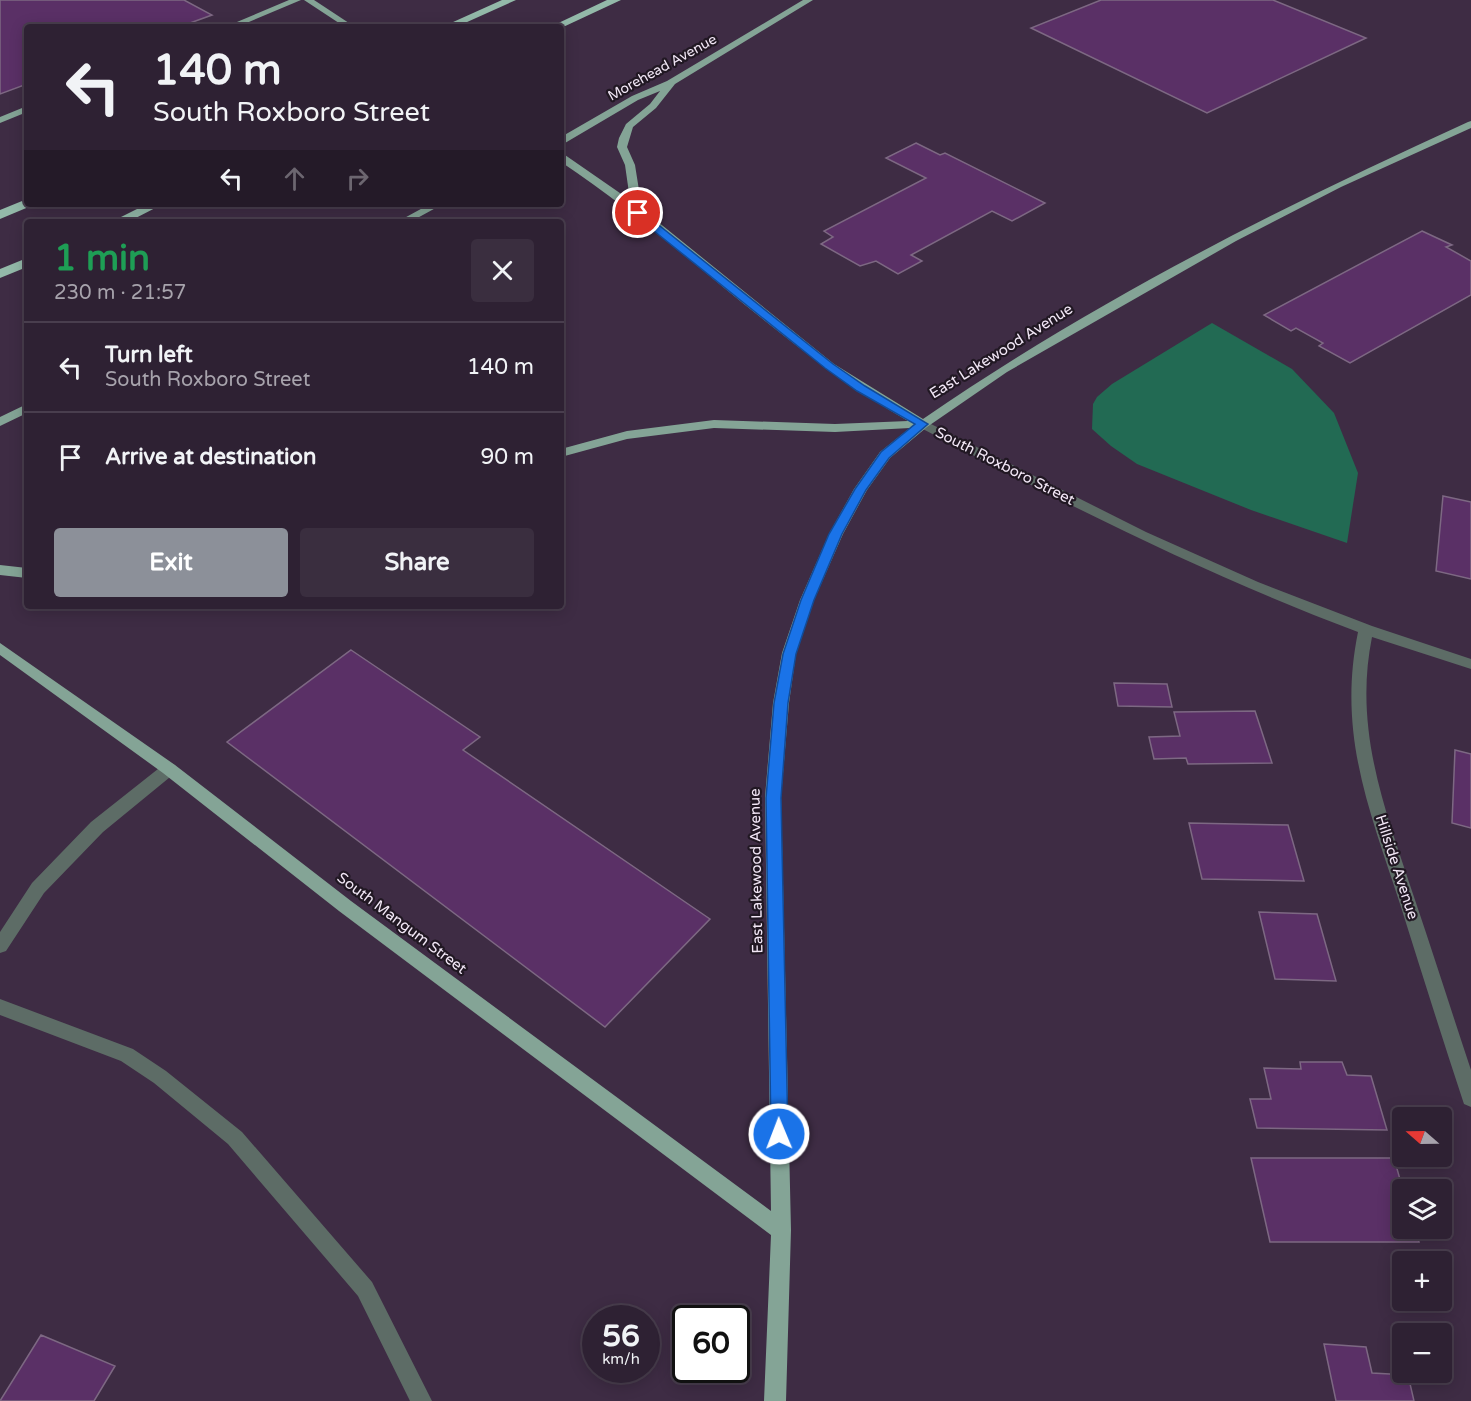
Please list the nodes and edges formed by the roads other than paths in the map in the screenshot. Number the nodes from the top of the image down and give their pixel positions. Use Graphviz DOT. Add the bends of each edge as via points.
graph roads {
  1 [pos="297,0"];
  2 [pos="308,0"];
  3 [pos="511,0"];
  4 [pos="616,0"];
  5 [pos="809,0"];
  6 [pos="237,24"];
  7 [pos="346,24"];
  8 [pos="454,24"];
  9 [pos="562,24"];
  10 [pos="670,83"];
  11 [pos="24,110"];
  12 [pos="0,120"];
  13 [pos="1471,124"];
  14 [pos="564,139"];
  15 [pos="564,159"];
  16 [pos="24,204"];
  17 [pos="151,207"];
  18 [pos="432,207"];
  19 [pos="638,213"];
  20 [pos="0,215"];
  21 [pos="124,219"];
  22 [pos="408,219"];
  23 [pos="24,263"];
  24 [pos="0,274"];
  25 [pos="24,410"];
  26 [pos="0,422"];
  27 [pos="923,424"];
  28 [pos="564,452"];
  29 [pos="0,570"];
  30 [pos="24,573"];
  31 [pos="1366,630"];
  32 [pos="0,648"];
  33 [pos="1471,664"];
  34 [pos="169,769"];
  35 [pos="0,946"];
  36 [pos="0,1008"];
  37 [pos="1471,1098"];
  38 [pos="781,1230"];
  39 [pos="421,1401"];
  40 [pos="775,1401"];
  1 -- 6 [label="main road"];
  2 -- 7 [label="main road"];
  3 -- 8 [label="highway"];
  4 -- 9 [label="highway"];
  5 -- 10 [label="main road, Morehead Avenue"];
  10 -- 14 [label="main road, Morehead Avenue" via="635,98"];
  10 -- 19 [label="main road" via="653,106 629,126 624,138 622,147 630,165"];
  11 -- 12 [label="main road"];
  13 -- 27 [label="main road, East Lakewood Avenue" via="1337,185 1222,244 1003,369"];
  15 -- 19 [label="main road, South Roxboro Street"];
  16 -- 20 [label="highway"];
  17 -- 21 [label="highway"];
  18 -- 22 [label="main road"];
  19 -- 27 [label="main road, South Roxboro Street" via="829,366"];
  23 -- 24 [label="highway"];
  25 -- 26 [label="main road"];
  27 -- 28 [label="main road" via="846,428 714,424 627,435"];
  27 -- 31 [label="street, South Roxboro Street" via="1067,499 1225,573"];
  27 -- 38 [label="main road, East Lakewood Avenue" via="885,455 861,489 812,589 789,654 773,798"];
  29 -- 30 [label="main road"];
  31 -- 33 [label="street, South Roxboro Street"];
  31 -- 37 [label="street, Hillside Avenue" via="1356,680 1360,741 1379,814"];
  32 -- 34 [label="main road, South Mangum Street"];
  34 -- 35 [label="street" via="97,827 38,888"];
  34 -- 38 [label="main road, South Mangum Street" via="345,906"];
  36 -- 39 [label="street" via="127,1055 235,1138 365,1289"];
  38 -- 40 [label="main road, East Lakewood Avenue"];
}
